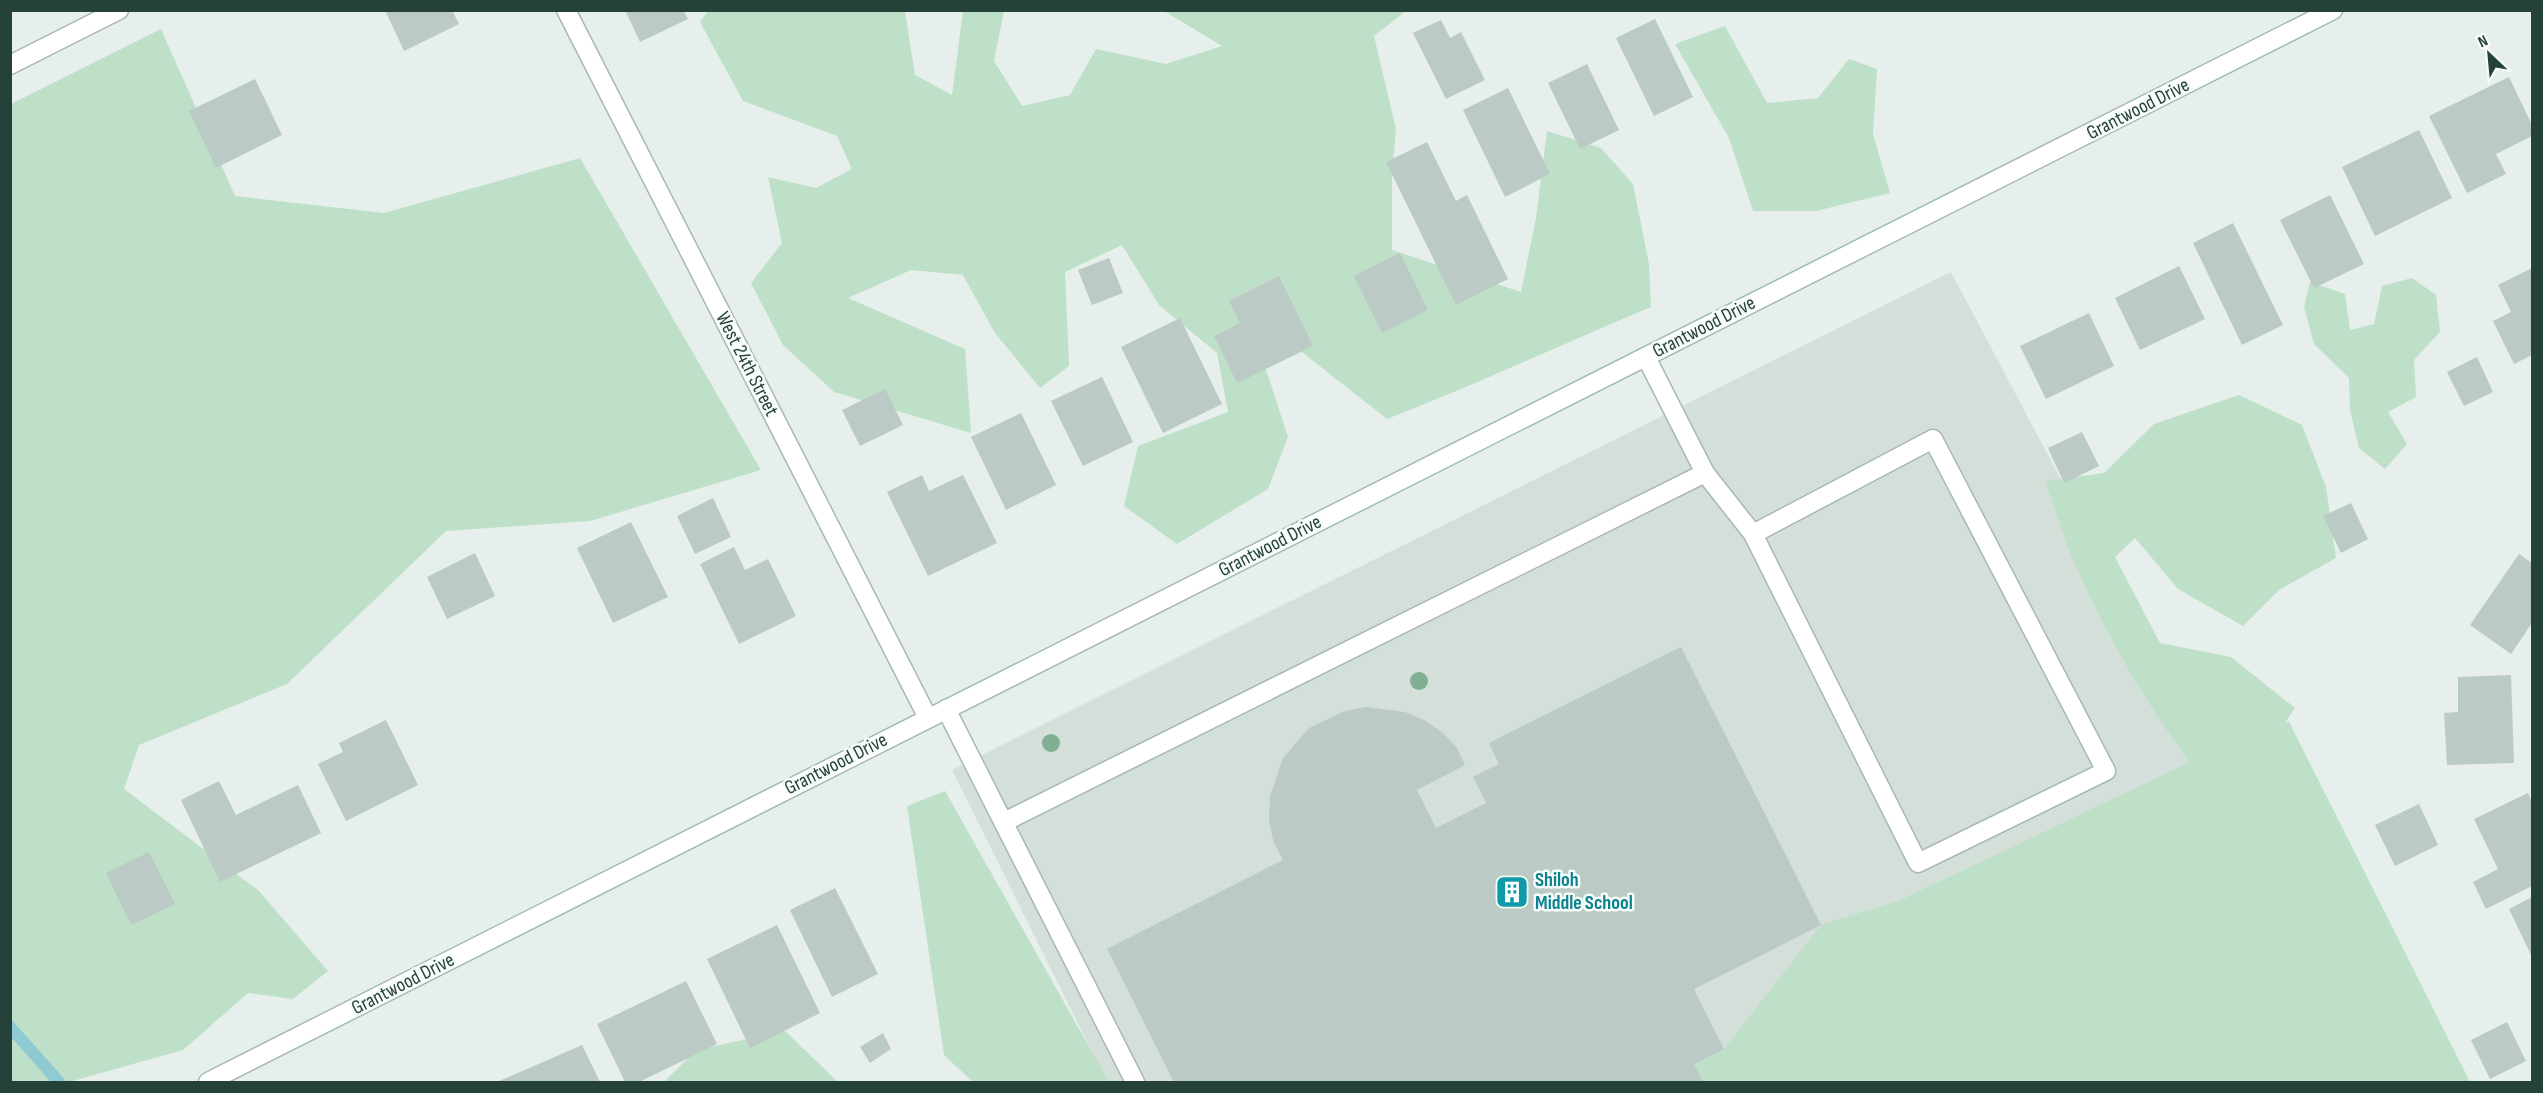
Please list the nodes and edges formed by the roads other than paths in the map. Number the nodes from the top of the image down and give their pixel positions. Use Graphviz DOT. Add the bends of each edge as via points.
graph roads {
  1 [pos="119,10"];
  2 [pos="566,10"];
  3 [pos="2333,10"];
  4 [pos="10,64"];
  5 [pos="1646,357"];
  6 [pos="1705,473"];
  7 [pos="1753,534"];
  8 [pos="946,709"];
  9 [pos="928,718"];
  10 [pos="1004,822"];
  11 [pos="208,1083"];
  12 [pos="1135,1083"];
  1 -- 4 [label="street"];
  2 -- 9 [label="street, West 24th Street"];
  3 -- 5 [label="street, Grantwood Drive"];
  5 -- 6 [label="street"];
  5 -- 8 [label="street, Grantwood Drive"];
  6 -- 7 [label="street"];
  6 -- 10 [label="street"];
  7 -- 7 [label="street" via="1918,863 2106,771 1933,439"];
  8 -- 9 [label="street, Grantwood Drive"];
  8 -- 10 [label="street"];
  9 -- 11 [label="street, Grantwood Drive"];
  10 -- 12 [label="street"];
}
